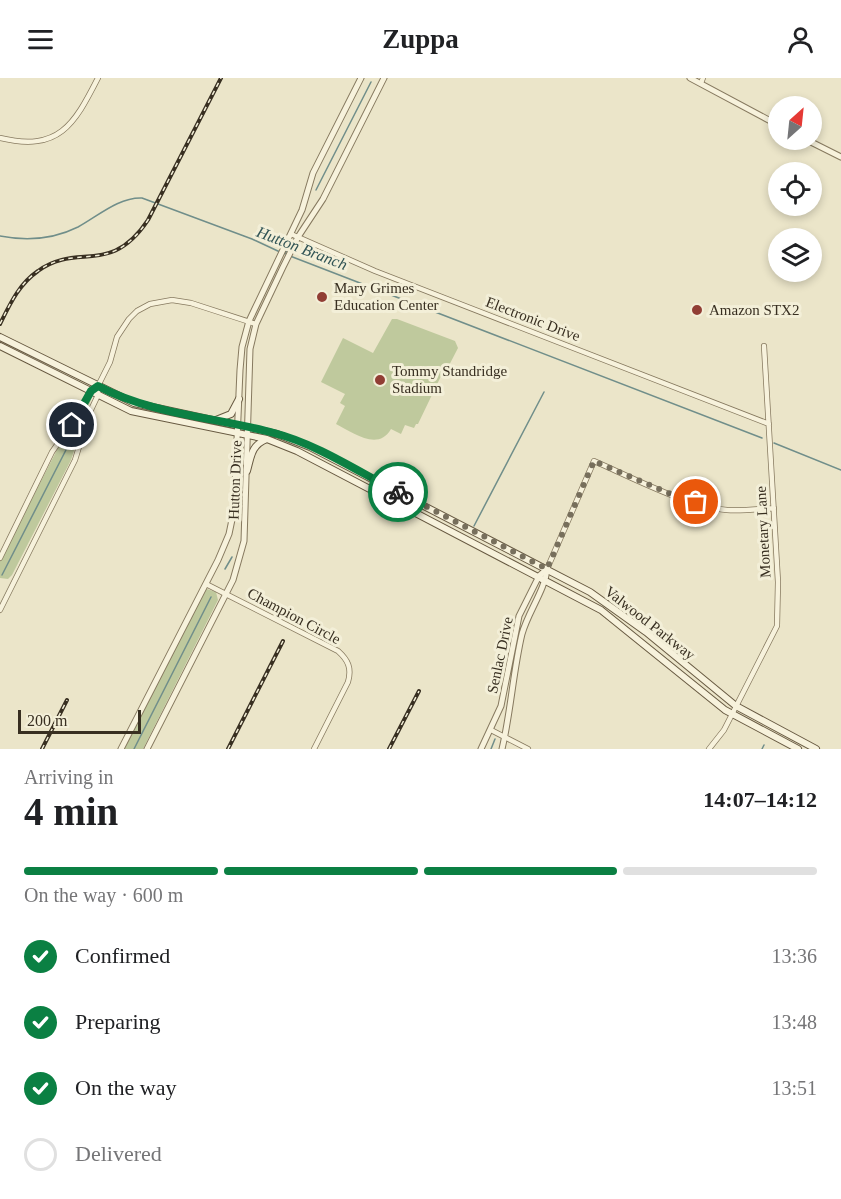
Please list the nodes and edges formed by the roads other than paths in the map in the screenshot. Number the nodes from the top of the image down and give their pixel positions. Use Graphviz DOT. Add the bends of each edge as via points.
graph roads {
  1 [pos="98,78"];
  2 [pos="361,78"];
  3 [pos="383,78"];
  4 [pos="690,78"];
  5 [pos="702,81"];
  6 [pos="768,118"];
  7 [pos="0,138"];
  8 [pos="822,148"];
  9 [pos="841,158"];
  10 [pos="291,234"];
  11 [pos="298,237"];
  12 [pos="291,243"];
  13 [pos="280,266"];
  14 [pos="249,321"];
  15 [pos="256,324"];
  16 [pos="0,337"];
  17 [pos="0,346"];
  18 [pos="764,346"];
  19 [pos="98,386"];
  20 [pos="91,391"];
  21 [pos="98,395"];
  22 [pos="239,399"];
  23 [pos="215,421"];
  24 [pos="769,424"];
  25 [pos="248,427"];
  26 [pos="238,429"];
  27 [pos="248,435"];
  28 [pos="267,439"];
  29 [pos="247,471"];
  30 [pos="363,474"];
  31 [pos="359,483"];
  32 [pos="774,508"];
  33 [pos="466,527"];
  34 [pos="461,536"];
  35 [pos="0,558"];
  36 [pos="547,569"];
  37 [pos="538,576"];
  38 [pos="546,580"];
  39 [pos="206,584"];
  40 [pos="226,594"];
  41 [pos="606,602"];
  42 [pos="0,610"];
  43 [pos="601,610"];
  44 [pos="512,646"];
  45 [pos="520,647"];
  46 [pos="671,653"];
  47 [pos="665,661"];
  48 [pos="736,706"];
  49 [pos="732,714"];
  50 [pos="491,730"];
  51 [pos="784,733"];
  52 [pos="505,738"];
  53 [pos="781,740"];
  54 [pos="121,749"];
  55 [pos="147,749"];
  56 [pos="314,749"];
  57 [pos="481,749"];
  58 [pos="502,749"];
  59 [pos="528,749"];
  60 [pos="709,749"];
  61 [pos="798,749"];
  62 [pos="816,749"];
  1 -- 7 [label="street" via="74,121 63,131 44,140 23,143"];
  2 -- 10 [label="street, Hutton Drive" via="313,173"];
  3 -- 11 [label="street, Hutton Drive" via="323,199"];
  4 -- 5 [label="street"];
  5 -- 6 [label="street"];
  8 -- 9 [label="street"];
  10 -- 11 [label="street, Electronic Drive"];
  10 -- 12 [label="street, Hutton Drive"];
  11 -- 12 [label="street, Hutton Drive"];
  11 -- 24 [label="street, Electronic Drive" via="375,271"];
  12 -- 13 [label="street, Hutton Drive"];
  13 -- 14 [label="street, Hutton Drive"];
  13 -- 15 [label="street, Hutton Drive"];
  14 -- 15 [label="street"];
  14 -- 19 [label="street" via="177,300 150,304 137,311 117,337"];
  14 -- 22 [label="street, Hutton Drive" via="242,346"];
  15 -- 25 [label="street, Hutton Drive" via="250,349"];
  16 -- 19 [label="main road, Valwood Parkway"];
  17 -- 20 [label="main road, Valwood Parkway"];
  18 -- 24 [label="street, Monetary Lane"];
  19 -- 20 [label="street"];
  19 -- 21 [label="street"];
  19 -- 23 [label="main road, Valwood Parkway" via="134,403"];
  20 -- 21 [label="main road, Valwood Parkway"];
  20 -- 35 [label="street" via="52,452"];
  21 -- 26 [label="main road, Valwood Parkway" via="148,416"];
  21 -- 42 [label="street" via="75,460"];
  22 -- 23 [label="main road" via="231,414"];
  22 -- 26 [label="street, Hutton Drive"];
  23 -- 26 [label="main road, Valwood Parkway"];
  24 -- 32 [label="street, Monetary Lane"];
  25 -- 26 [label="main road, Valwood Parkway"];
  25 -- 27 [label="street, Hutton Drive"];
  25 -- 30 [label="main road, Valwood Parkway" via="296,440"];
  26 -- 27 [label="main road, Valwood Parkway"];
  26 -- 39 [label="street, Hutton Drive" via="234,510 229,534"];
  27 -- 28 [label="main road, Valwood Parkway"];
  27 -- 29 [label="street, Hutton Drive"];
  28 -- 29 [label="main road" via="256,444"];
  28 -- 31 [label="main road, Valwood Parkway"];
  29 -- 40 [label="street, Hutton Drive" via="244,541"];
  30 -- 31 [label="main road"];
  30 -- 33 [label="main road, Valwood Parkway"];
  31 -- 34 [label="main road, Valwood Parkway"];
  32 -- 36 [label="street, Senlac Drive" via="716,508 680,498 594,461"];
  32 -- 48 [label="street, Monetary Lane" via="777,626"];
  33 -- 34 [label="main road"];
  33 -- 36 [label="main road, Valwood Parkway"];
  34 -- 37 [label="main road, Valwood Parkway"];
  36 -- 37 [label="street, Senlac Drive"];
  36 -- 38 [label="street, Senlac Drive"];
  36 -- 41 [label="main road, Valwood Parkway"];
  37 -- 38 [label="main road, Valwood Parkway"];
  37 -- 44 [label="street, Senlac Drive" via="519,616"];
  38 -- 43 [label="main road, Valwood Parkway"];
  38 -- 45 [label="street, Senlac Drive" via="532,606"];
  39 -- 40 [label="street, Champion Circle"];
  39 -- 54 [label="street, Hutton Drive"];
  40 -- 55 [label="street, Hutton Drive"];
  40 -- 56 [label="street, Champion Circle" via="338,651 349,664 348,682"];
  41 -- 43 [label="main road"];
  41 -- 46 [label="main road, Valwood Parkway"];
  43 -- 47 [label="main road, Valwood Parkway"];
  44 -- 45 [label="street"];
  44 -- 50 [label="street, Senlac Drive" via="505,693"];
  45 -- 52 [label="street, Senlac Drive"];
  46 -- 47 [label="main road"];
  46 -- 48 [label="main road, Valwood Parkway"];
  47 -- 49 [label="main road, Valwood Parkway"];
  48 -- 49 [label="street, Monetary Lane"];
  48 -- 51 [label="main road, Valwood Parkway"];
  49 -- 53 [label="main road, Valwood Parkway"];
  49 -- 60 [label="street, Monetary Lane"];
  50 -- 52 [label="street"];
  50 -- 57 [label="street, Senlac Drive"];
  51 -- 53 [label="main road"];
  51 -- 62 [label="main road, Valwood Parkway"];
  52 -- 58 [label="street, Senlac Drive"];
  52 -- 59 [label="street"];
  53 -- 61 [label="main road, Valwood Parkway"];
}
